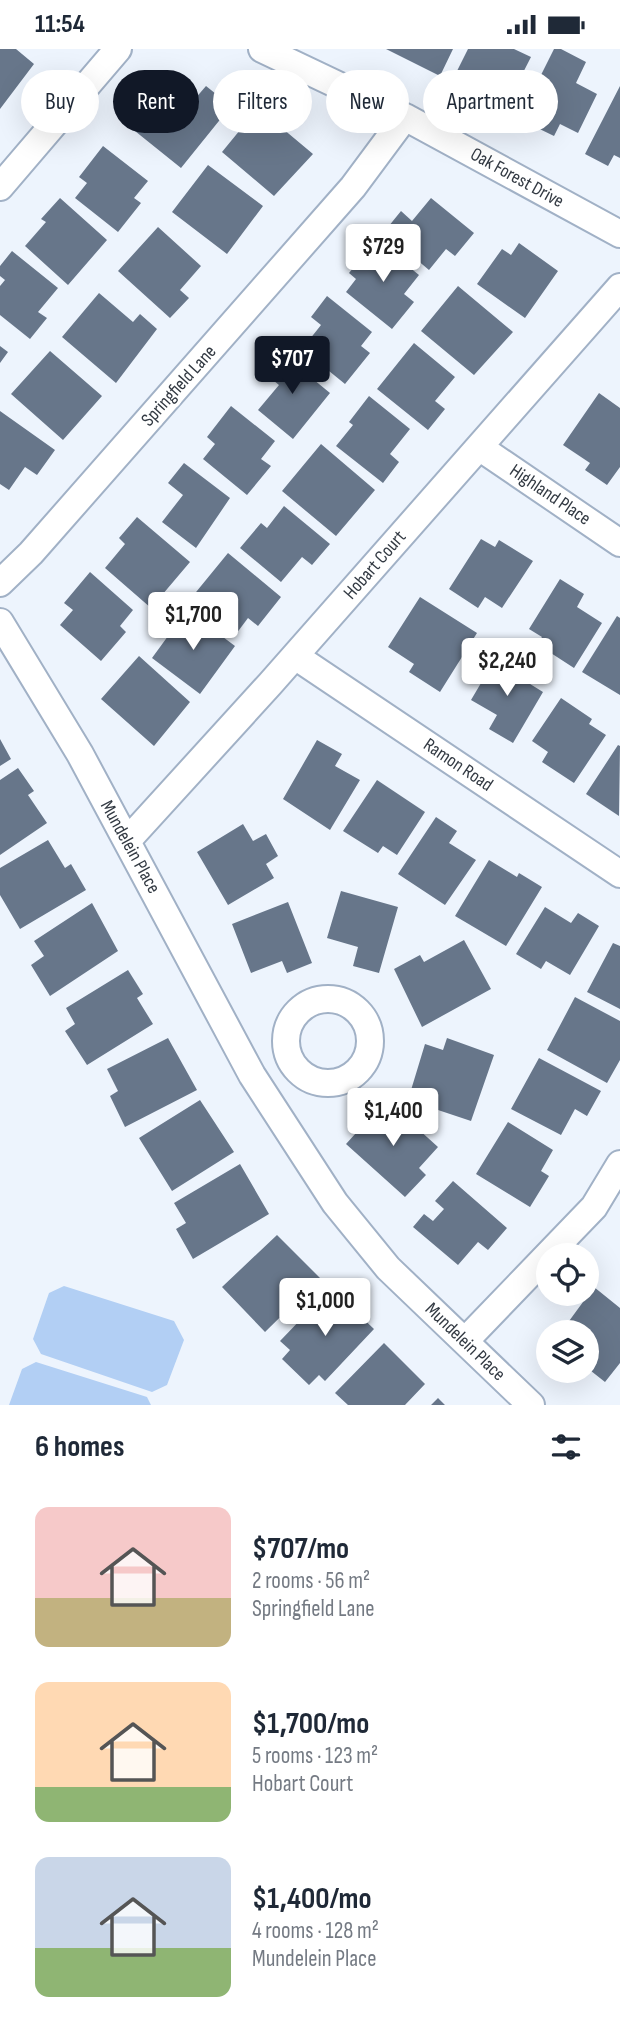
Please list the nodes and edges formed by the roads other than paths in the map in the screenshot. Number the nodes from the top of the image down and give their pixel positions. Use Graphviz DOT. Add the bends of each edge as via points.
graph roads {
  1 [pos="118,49"];
  2 [pos="262,49"];
  3 [pos="326,79"];
  4 [pos="409,119"];
  5 [pos="393,133"];
  6 [pos="0,187"];
  7 [pos="620,234"];
  8 [pos="620,287"];
  9 [pos="479,447"];
  10 [pos="620,543"];
  11 [pos="0,583"];
  12 [pos="0,622"];
  13 [pos="295,656"];
  14 [pos="127,841"];
  15 [pos="620,874"];
  16 [pos="291,1062"];
  17 [pos="252,1076"];
  18 [pos="620,1164"];
  19 [pos="465,1341"];
  20 [pos="531,1405"];
  1 -- 6 [label="street"];
  2 -- 3 [label="street, Oak Forest Drive"];
  4 -- 7 [label="street, Oak Forest Drive"];
  5 -- 11 [label="street, Springfield Lane" via="326,219"];
  8 -- 9 [label="street, Hobart Court"];
  9 -- 10 [label="street, Highland Place"];
  9 -- 13 [label="street, Hobart Court"];
  12 -- 14 [label="street, Mundelein Place"];
  13 -- 14 [label="street, Hobart Court"];
  13 -- 15 [label="street, Ramon Road"];
  14 -- 17 [label="street, Mundelein Place"];
  16 -- 17 [label="street"];
  17 -- 19 [label="street, Mundelein Place" via="335,1203 388,1268"];
  18 -- 19 [label="street" via="593,1207"];
  19 -- 20 [label="street, Mundelein Place"];
}
